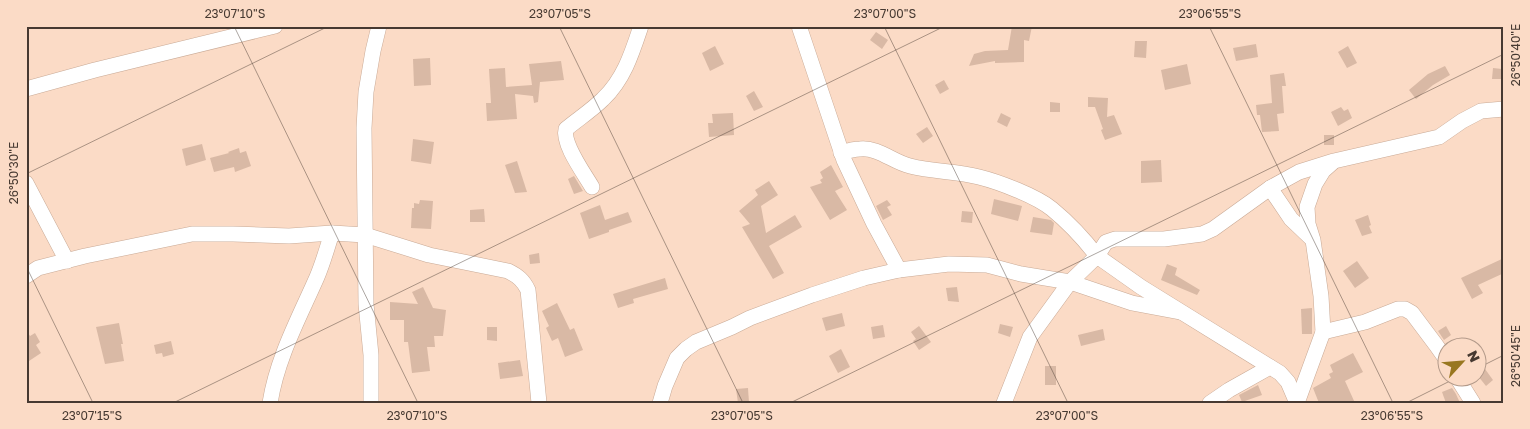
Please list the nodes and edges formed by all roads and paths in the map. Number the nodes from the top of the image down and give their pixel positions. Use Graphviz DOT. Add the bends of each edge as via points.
graph roads {
  1 [pos="275,26"];
  2 [pos="379,26"];
  3 [pos="641,26"];
  4 [pos="799,26"];
  5 [pos="26,89"];
  6 [pos="1504,109"];
  7 [pos="841,153"];
  8 [pos="1334,161"];
  9 [pos="26,183"];
  10 [pos="592,186"];
  11 [pos="1270,188"];
  12 [pos="332,233"];
  13 [pos="365,235"];
  14 [pos="1313,240"];
  15 [pos="1097,256"];
  16 [pos="67,261"];
  17 [pos="899,270"];
  18 [pos="26,276"];
  19 [pos="1070,282"];
  20 [pos="1180,312"];
  21 [pos="1323,332"];
  22 [pos="1438,348"];
  23 [pos="1270,367"];
  24 [pos="273,385"];
  25 [pos="1462,386"];
  26 [pos="261,403"];
  27 [pos="270,403"];
  28 [pos="371,403"];
  29 [pos="540,403"];
  30 [pos="660,403"];
  31 [pos="1004,403"];
  32 [pos="1210,403"];
  33 [pos="1473,403"];
  1 -- 5 [label="street"];
  2 -- 13 [label="street" via="366,92"];
  3 -- 10 [label="street" via="617,84 566,129 568,146"];
  4 -- 7 [label="street"];
  6 -- 8 [label="street" via="1481,111 1439,137"];
  7 -- 15 [label="street" via="870,149 910,166 978,176 1017,190 1051,208"];
  7 -- 17 [label="street"];
  8 -- 11 [label="street" via="1299,172"];
  8 -- 14 [label="street" via="1315,184 1307,207"];
  9 -- 16 [label="street"];
  11 -- 14 [label="street" via="1291,219"];
  11 -- 15 [label="street" via="1202,234 1164,239 1115,239 1106,242"];
  12 -- 13 [label="street"];
  12 -- 16 [label="street" via="289,236 192,234"];
  12 -- 24 [label="street" via="317,276 291,331"];
  13 -- 28 [label="street"];
  13 -- 29 [label="street" via="429,255 519,276 528,290"];
  14 -- 21 [label="street"];
  15 -- 19 [label="street"];
  15 -- 20 [label="street"];
  16 -- 18 [label="street" via="38,268"];
  17 -- 19 [label="street" via="949,264 987,265"];
  17 -- 30 [label="street" via="803,299 696,342 677,358"];
  19 -- 20 [label="street" via="1132,303"];
  19 -- 31 [label="street" via="1030,337"];
  20 -- 23 [label="street"];
  21 -- 22 [label="street" via="1365,322 1398,309 1412,313"];
  21 -- 23 [label="street" via="1297,403 1288,382"];
  23 -- 32 [label="street"];
  24 -- 26 [label="street"];
  24 -- 27 [label="street"];
  25 -- 33 [label="street"];
}
